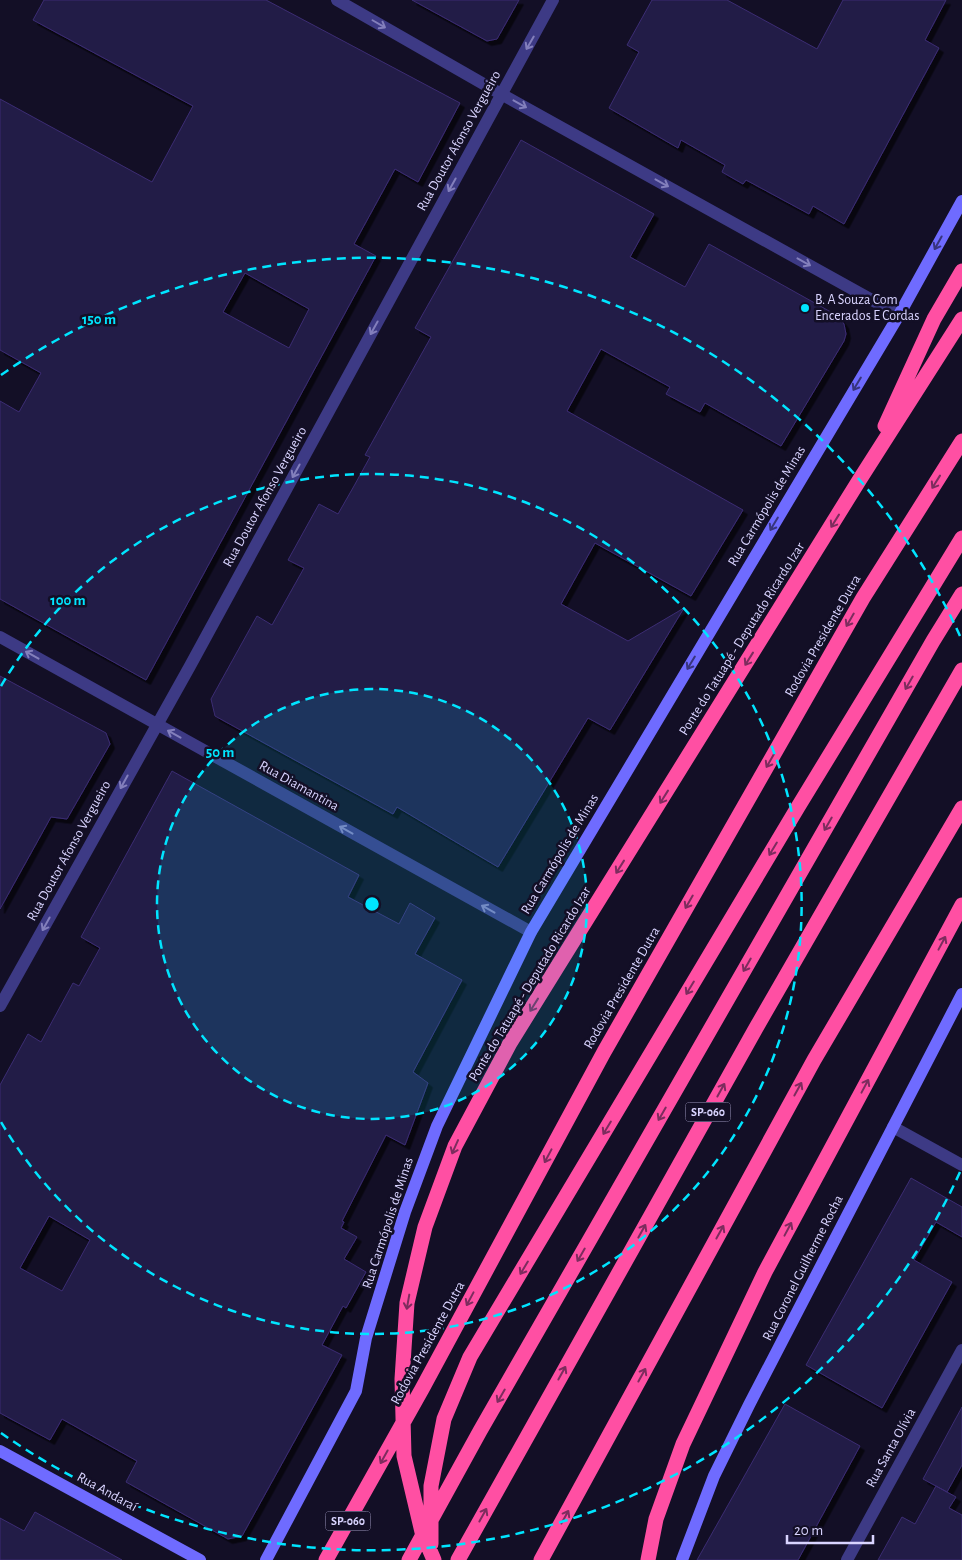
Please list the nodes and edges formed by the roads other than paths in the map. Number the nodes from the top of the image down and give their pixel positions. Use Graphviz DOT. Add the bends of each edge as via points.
graph roads {
  1 [pos="337,0"];
  2 [pos="554,0"];
  3 [pos="501,94"];
  4 [pos="962,200"];
  5 [pos="962,271"];
  6 [pos="899,315"];
  7 [pos="962,319"];
  8 [pos="962,441"];
  9 [pos="860,479"];
  10 [pos="962,538"];
  11 [pos="962,594"];
  12 [pos="0,637"];
  13 [pos="962,670"];
  14 [pos="157,724"];
  15 [pos="962,808"];
  16 [pos="962,905"];
  17 [pos="531,932"];
  18 [pos="962,994"];
  19 [pos="0,1006"];
  20 [pos="893,1126"];
  21 [pos="962,1165"];
  22 [pos="962,1350"];
  23 [pos="0,1451"];
  24 [pos="433,1557"];
  25 [pos="200,1560"];
  26 [pos="266,1560"];
  27 [pos="326,1560"];
  28 [pos="409,1560"];
  29 [pos="458,1560"];
  30 [pos="541,1560"];
  31 [pos="648,1560"];
  32 [pos="682,1560"];
  33 [pos="847,1560"];
  1 -- 3 [label="street, one-way"];
  2 -- 3 [label="street, Rua Doutor Afonso Vergueiro, one-way"];
  3 -- 6 [label="street, one-way"];
  3 -- 14 [label="street, Rua Doutor Afonso Vergueiro, one-way"];
  4 -- 6 [label="main road, Rua Carmópolis de Minas, one-way"];
  5 -- 9 [label="highway" via="934,319"];
  6 -- 17 [label="main road, Rua Carmópolis de Minas, one-way"];
  7 -- 9 [label="highway"];
  8 -- 27 [label="highway, Rodovia Presidente Dutra / SP-060, one-way" via="863,598 604,1052"];
  9 -- 24 [label="highway, Ponte do Tatuapé - Deputado Ricardo Izar, one-way" via="510,1043 455,1146 425,1227 407,1304 402,1379 404,1456 422,1532"];
  10 -- 24 [label="highway, one-way" via="470,1357 444,1420 431,1486"];
  11 -- 28 [label="highway, SP-060, one-way"];
  14 -- 12 [label="street, Rua Diamantina, one-way"];
  29 -- 13 [label="highway, SP-060, one-way" via="756,1028"];
  17 -- 14 [label="street, Rua Diamantina, one-way"];
  14 -- 19 [label="street, Rua Doutor Afonso Vergueiro, one-way"];
  30 -- 15 [label="highway, one-way" via="814,1060"];
  31 -- 16 [label="highway, one-way" via="656,1519 699,1410 766,1272"];
  17 -- 26 [label="main road, Rua Carmópolis de Minas" via="437,1126 396,1239 366,1338 356,1391"];
  18 -- 20 [label="main road, Rua Coronel Guilherme Rocha"];
  20 -- 21 [label="street"];
  20 -- 32 [label="main road, Rua Coronel Guilherme Rocha" via="714,1476"];
  22 -- 33 [label="street, Rua Santa Olívia"];
  23 -- 25 [label="main road, Rua Andaraí"];
}
